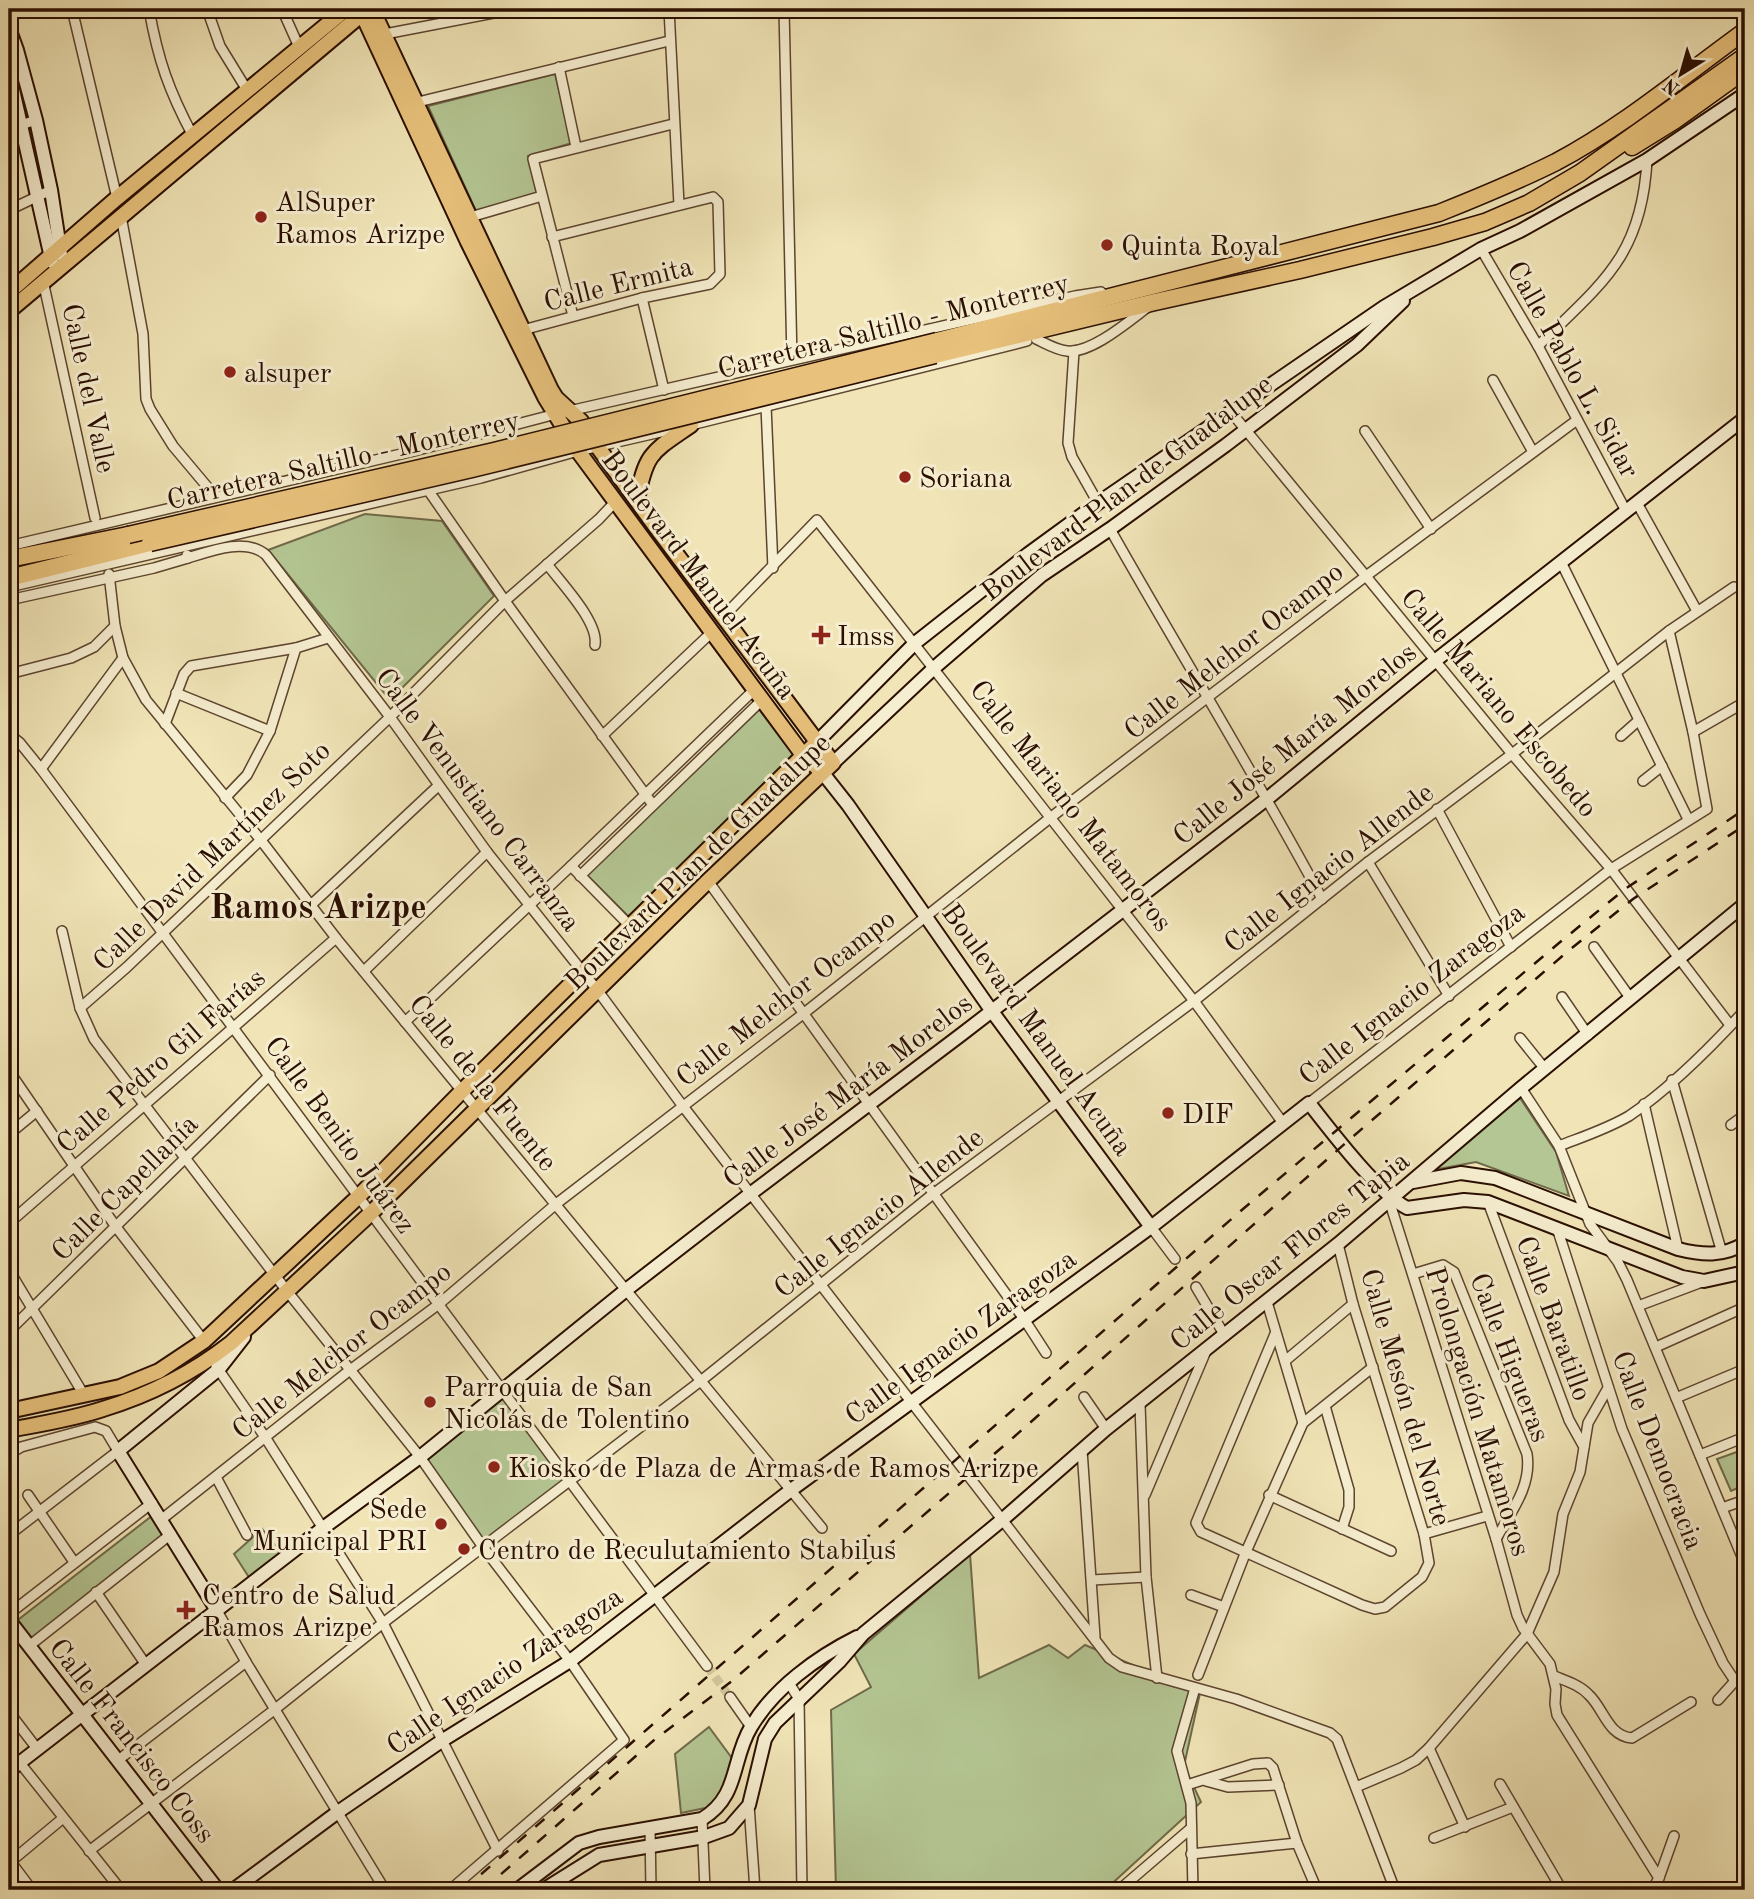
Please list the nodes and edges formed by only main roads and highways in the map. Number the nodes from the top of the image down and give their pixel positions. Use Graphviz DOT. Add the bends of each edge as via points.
graph roads {
  1 [pos="346,9"];
  2 [pos="366,10"];
  3 [pos="1745,31"];
  4 [pos="1745,56"];
  5 [pos="1745,70"];
  6 [pos="1745,80"];
  7 [pos="242,94"];
  8 [pos="1674,121"];
  9 [pos="218,136"];
  10 [pos="1580,173"];
  11 [pos="167,176"];
  12 [pos="137,182"];
  13 [pos="464,219"];
  14 [pos="9,292"];
  15 [pos="9,312"];
  16 [pos="517,331"];
  17 [pos="936,348"];
  18 [pos="691,425"];
  19 [pos="636,500"];
  20 [pos="9,559"];
  21 [pos="9,578"];
  22 [pos="816,743"];
  23 [pos="803,755"];
  24 [pos="828,767"];
  25 [pos="9,1410"];
  26 [pos="9,1430"];
  1 -- 7 [label="main road"];
  2 -- 9 [label="main road"];
  2 -- 13 [label="main road, Boulevard Manuel Acuña"];
  2 -- 13 [label="main road, Boulevard Manuel Acuña" via="385,34 418,103"];
  3 -- 17 [label="highway, Carretera Saltillo - Monterrey" via="1604,133 1557,161 1439,213 1127,293"];
  4 -- 10 [label="highway, Carretera Saltillo - Monterrey"];
  5 -- 8 [label="highway"];
  6 -- 8 [label="highway"];
  7 -- 9 [label="main road" via="221,123"];
  7 -- 12 [label="main road"];
  8 -- 10 [label="highway"];
  9 -- 11 [label="main road"];
  10 -- 17 [label="highway, Carretera Saltillo - Monterrey" via="1529,203 1464,229 1075,322"];
  11 -- 12 [label="main road"];
  11 -- 15 [label="main road"];
  12 -- 14 [label="main road"];
  13 -- 16 [label="main road, Boulevard Manuel Acuña"];
  16 -- 19 [label="main road, Boulevard Manuel Acuña" via="556,398 581,421"];
  16 -- 23 [label="main road, Boulevard Manuel Acuña" via="539,388 578,451"];
  17 -- 20 [label="highway, Carretera Saltillo - Monterrey, bridge"];
  17 -- 21 [label="highway, Carretera Saltillo - Monterrey, bridge" via="472,470"];
  18 -- 19 [label="main road" via="648,459"];
  19 -- 22 [label="main road, Boulevard Manuel Acuña"];
  22 -- 23 [label="main road, Boulevard Plan de Guadalupe"];
  22 -- 24 [label="main road, Boulevard Manuel Acuña"];
  23 -- 24 [label="main road, Boulevard Manuel Acuña"];
  23 -- 25 [label="main road, Boulevard Plan de Guadalupe" via="358,1197 204,1341 159,1371 120,1387"];
  24 -- 26 [label="main road, Boulevard Plan de Guadalupe" via="215,1364 102,1410"];
}
